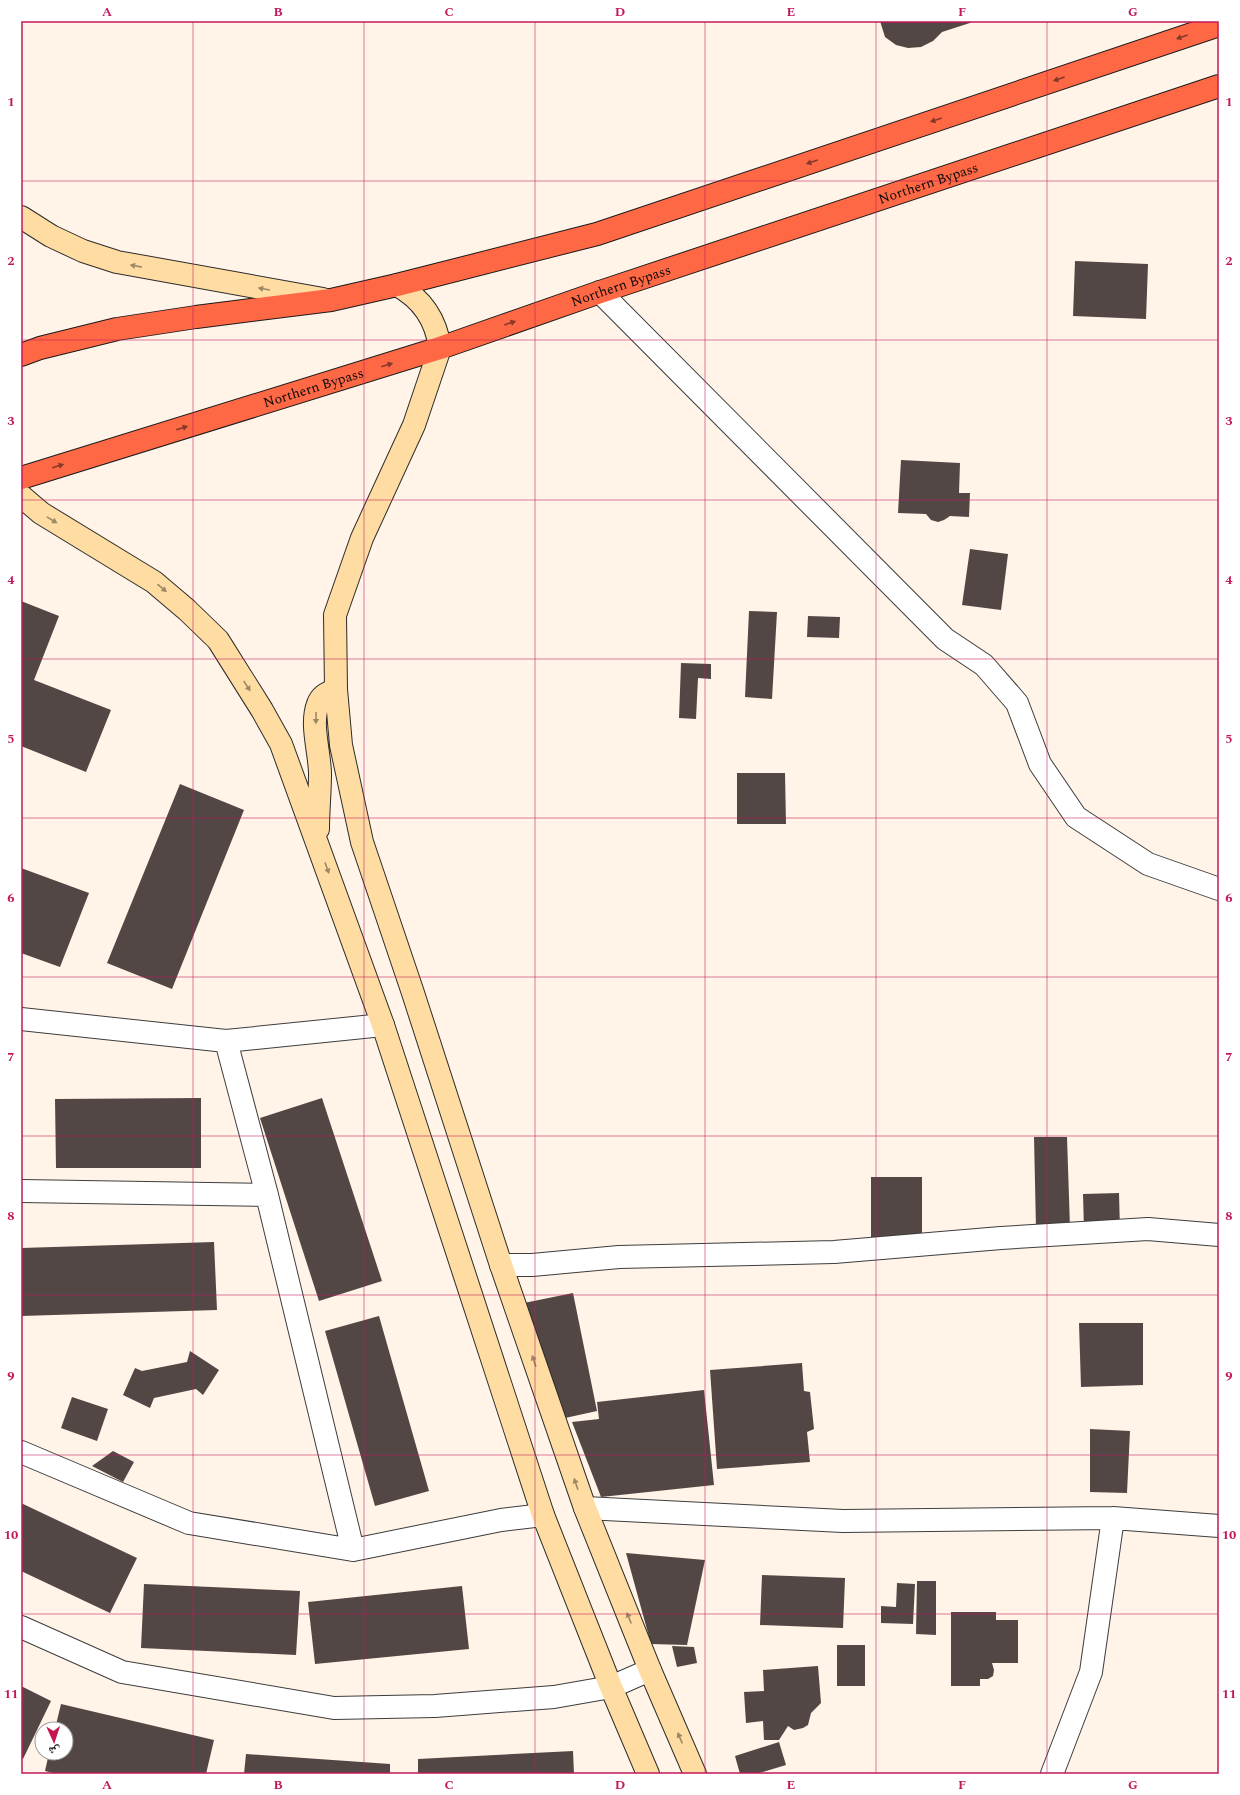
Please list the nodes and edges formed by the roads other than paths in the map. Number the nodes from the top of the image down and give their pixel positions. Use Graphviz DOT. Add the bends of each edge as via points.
graph roads {
  1 [pos="1219,25"];
  2 [pos="1219,86"];
  3 [pos="21,217"];
  4 [pos="397,285"];
  5 [pos="600,292"];
  6 [pos="330,300"];
  7 [pos="440,348"];
  8 [pos="21,355"];
  9 [pos="21,478"];
  10 [pos="21,496"];
  11 [pos="336,689"];
  12 [pos="318,844"];
  13 [pos="1219,889"];
  14 [pos="21,1019"];
  15 [pos="383,1024"];
  16 [pos="226,1041"];
  17 [pos="21,1191"];
  18 [pos="266,1195"];
  19 [pos="1219,1235"];
  20 [pos="501,1265"];
  21 [pos="21,1452"];
  22 [pos="585,1508"];
  23 [pos="543,1515"];
  24 [pos="1113,1518"];
  25 [pos="1219,1526"];
  26 [pos="353,1550"];
  27 [pos="21,1627"];
  28 [pos="650,1670"];
  29 [pos="611,1687"];
  30 [pos="648,1774"];
  31 [pos="695,1774"];
  32 [pos="1052,1774"];
  1 -- 4 [label="highway, one-way" via="597,234"];
  2 -- 5 [label="highway, Northern Bypass"];
  6 -- 3 [label="main road, one-way" via="117,262 70,245"];
  4 -- 6 [label="highway"];
  4 -- 7 [label="main road" via="419,300 428,311 438,335"];
  7 -- 5 [label="highway, Northern Bypass, one-way"];
  5 -- 13 [label="street" via="945,639 984,665 1017,703 1040,764 1076,817 1148,864"];
  6 -- 8 [label="highway" via="117,329"];
  9 -- 7 [label="highway, Northern Bypass, one-way"];
  7 -- 11 [label="main road" via="414,425 362,538 335,615"];
  10 -- 12 [label="main road, one-way" via="41,513 154,582 218,640 281,744"];
  11 -- 12 [label="main road, one-way" via="322,695 316,713 320,773"];
  11 -- 20 [label="main road" via="341,745 362,842"];
  12 -- 15 [label="main road, one-way"];
  14 -- 16 [label="street"];
  15 -- 16 [label="street"];
  15 -- 23 [label="main road"];
  16 -- 18 [label="street"];
  17 -- 18 [label="street"];
  18 -- 26 [label="street"];
  19 -- 20 [label="street" via="1148,1229 834,1252 620,1257 532,1265"];
  22 -- 20 [label="main road, one-way"];
  21 -- 26 [label="street" via="188,1523"];
  22 -- 24 [label="street" via="843,1521"];
  28 -- 22 [label="main road, one-way"];
  23 -- 26 [label="street" via="501,1520"];
  23 -- 29 [label="main road"];
  24 -- 25 [label="street"];
  24 -- 32 [label="street" via="1091,1672"];
  27 -- 29 [label="street" via="122,1672 334,1708 435,1706 554,1696"];
  28 -- 29 [label="street"];
  31 -- 28 [label="main road, one-way"];
  29 -- 30 [label="main road"];
}
